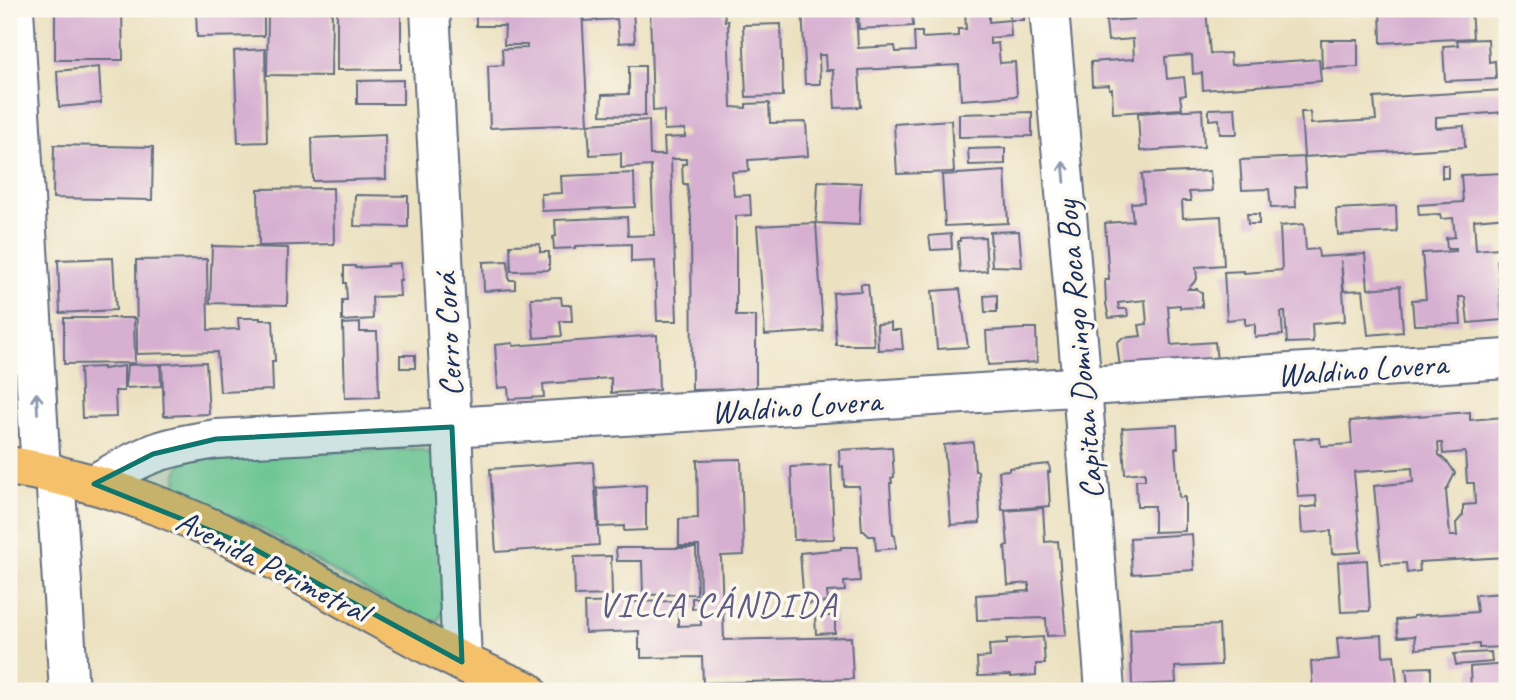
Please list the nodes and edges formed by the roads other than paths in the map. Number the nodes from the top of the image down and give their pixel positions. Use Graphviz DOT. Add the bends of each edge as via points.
graph roads {
  1 [pos="14,9"];
  2 [pos="430,9"];
  3 [pos="1049,9"];
  4 [pos="1507,359"];
  5 [pos="1082,386"];
  6 [pos="452,427"];
  7 [pos="35,470"];
  8 [pos="94,484"];
  9 [pos="462,662"];
  10 [pos="69,691"];
  11 [pos="527,691"];
  12 [pos="1105,691"];
  7 -- 1 [label="street, one-way"];
  2 -- 6 [label="street, Cerro Corá"];
  5 -- 3 [label="street, Capitan Domingo Roca Boy, one-way"];
  4 -- 5 [label="street, Waldino Lovera"];
  5 -- 6 [label="street, Waldino Lovera"];
  5 -- 12 [label="street, Capitan Domingo Roca Boy"];
  6 -- 8 [label="street, Waldino Lovera" via="216,439 153,454"];
  6 -- 9 [label="street, Cerro Corá"];
  7 -- 8 [label="main road, Avenida Perimetral"];
  7 -- 10 [label="street"];
  8 -- 9 [label="main road, Avenida Perimetral" via="247,545"];
  9 -- 11 [label="main road, Avenida Perimetral"];
}
